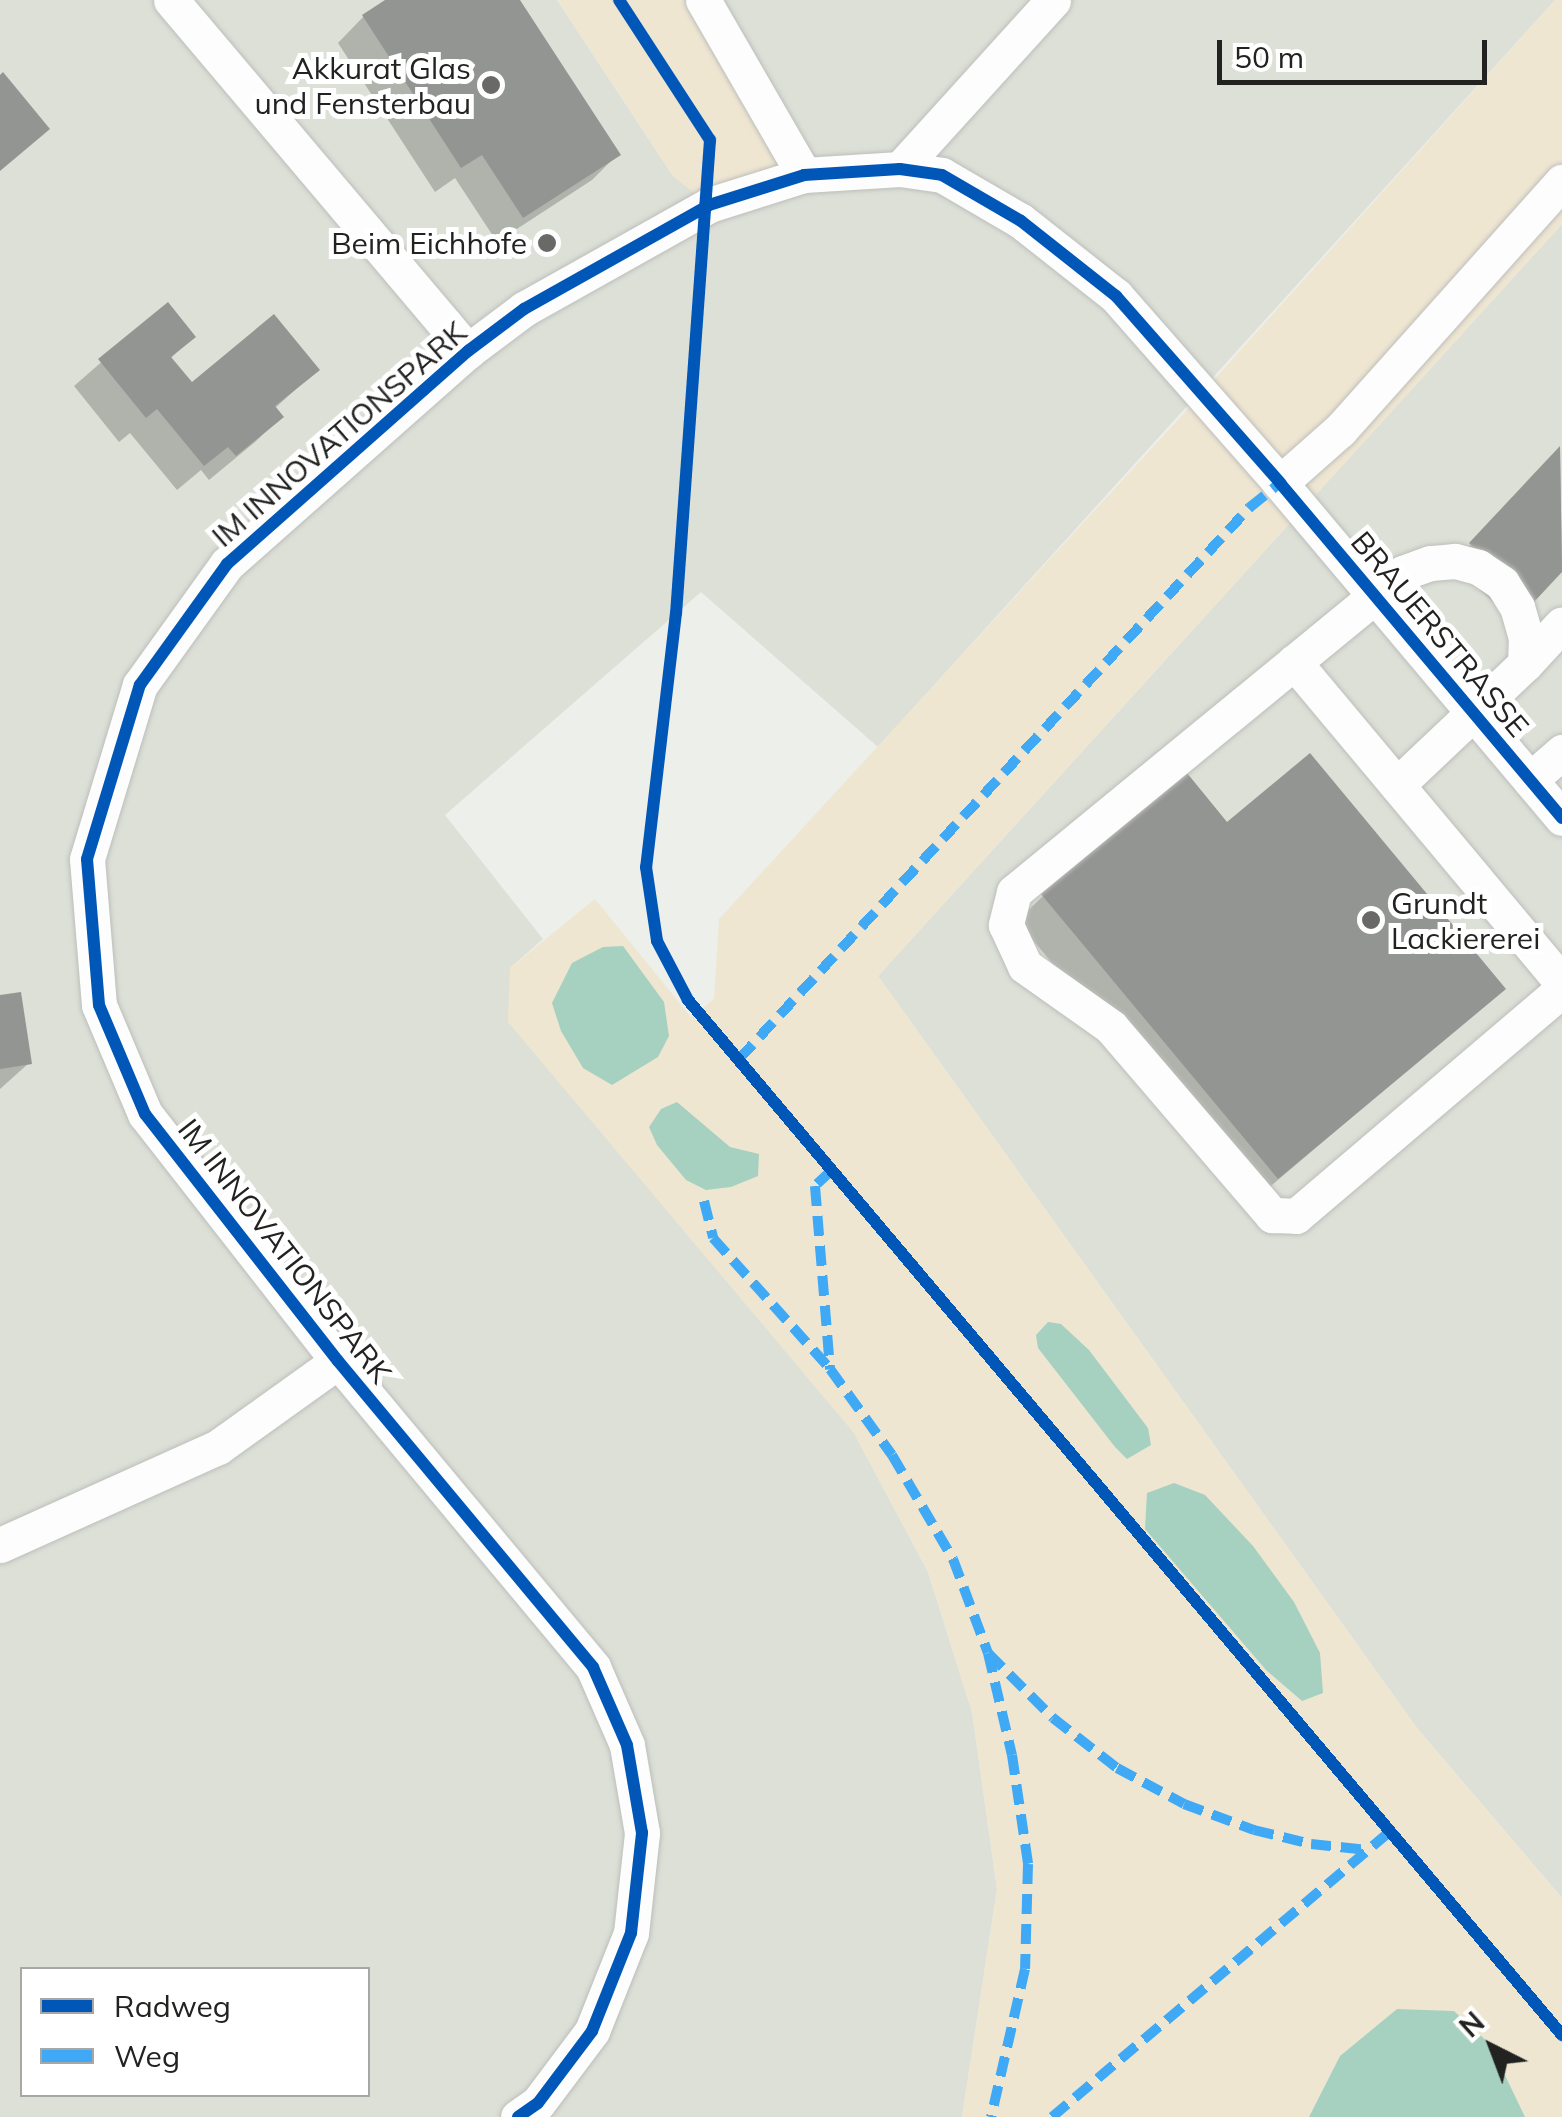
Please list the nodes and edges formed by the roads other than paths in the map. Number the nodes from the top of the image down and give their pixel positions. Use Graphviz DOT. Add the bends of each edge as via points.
graph roads {
  1 [pos="171,0"];
  2 [pos="703,0"];
  3 [pos="1053,0"];
  4 [pos="900,169"];
  5 [pos="804,175"];
  6 [pos="1562,182"];
  7 [pos="468,351"];
  8 [pos="1280,483"];
  9 [pos="1376,596"];
  10 [pos="1562,624"];
  11 [pos="1294,662"];
  12 [pos="1524,664"];
  13 [pos="1474,714"];
  14 [pos="1562,752"];
  15 [pos="1530,780"];
  16 [pos="1397,785"];
  17 [pos="1562,818"];
  18 [pos="1562,986"];
  19 [pos="338,1361"];
  20 [pos="0,1544"];
  21 [pos="518,2117"];
  1 -- 7 [label="street"];
  2 -- 5 [label="street"];
  3 -- 4 [label="street"];
  4 -- 5 [label="street, IM INNOVATIONSPARK"];
  4 -- 8 [label="street, IM INNOVATIONSPARK" via="942,175 1005,212 1116,296"];
  5 -- 7 [label="street, IM INNOVATIONSPARK" via="709,204 524,310"];
  6 -- 8 [label="street" via="1340,430"];
  7 -- 19 [label="street, IM INNOVATIONSPARK" via="227,564 140,686 87,858 99,1005 145,1114"];
  8 -- 9 [label="street, BRAUERSTRASSE"];
  9 -- 11 [label="street"];
  9 -- 12 [label="street" via="1403,573 1430,562 1478,567 1502,584 1516,608 1526,638"];
  9 -- 13 [label="street, BRAUERSTRASSE"];
  10 -- 12 [label="street"];
  11 -- 16 [label="street"];
  11 -- 18 [label="street" via="1014,892 1006,925 1024,966 1111,1027 1272,1215 1296,1216"];
  12 -- 13 [label="street"];
  13 -- 15 [label="street, BRAUERSTRASSE"];
  13 -- 16 [label="street"];
  14 -- 15 [label="street"];
  15 -- 17 [label="street, BRAUERSTRASSE"];
  16 -- 18 [label="street"];
  19 -- 20 [label="street" via="218,1447"];
  19 -- 21 [label="street, IM INNOVATIONSPARK" via="592,1667 627,1745 642,1833 632,1933 592,2032 538,2103"];
}
